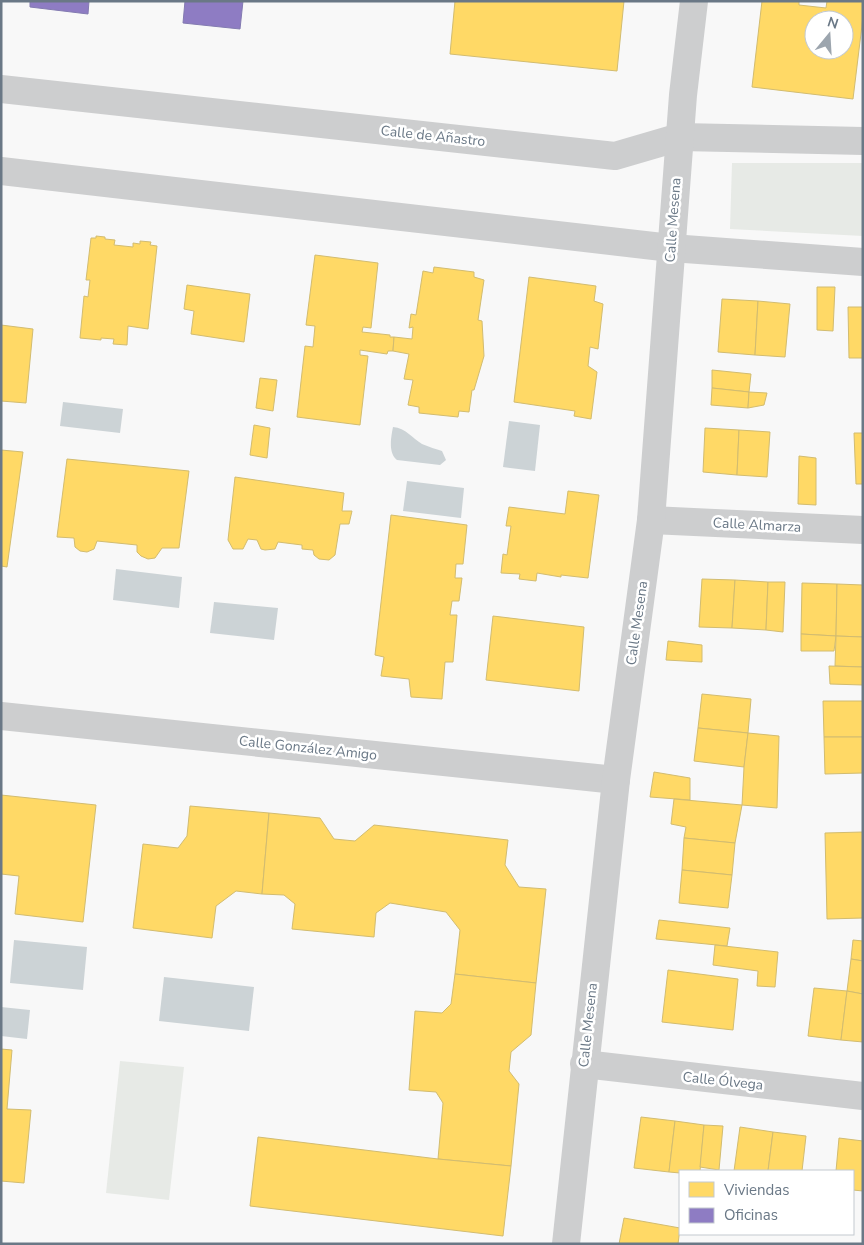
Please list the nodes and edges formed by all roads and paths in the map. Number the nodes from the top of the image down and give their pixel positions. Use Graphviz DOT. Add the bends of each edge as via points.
graph roads {
  1 [pos="694,1"];
  2 [pos="1,89"];
  3 [pos="680,138"];
  4 [pos="863,141"];
  5 [pos="1,171"];
  6 [pos="671,248"];
  7 [pos="863,262"];
  8 [pos="651,520"];
  9 [pos="863,530"];
  10 [pos="1,716"];
  11 [pos="616,780"];
  12 [pos="584,1064"];
  13 [pos="863,1096"];
  14 [pos="566,1244"];
  1 -- 3 [label="street, Calle Mesena"];
  2 -- 3 [label="street, Calle de Añastro" via="615,156"];
  3 -- 4 [label="street, Calle de Añastro"];
  3 -- 6 [label="street, Calle Mesena"];
  5 -- 6 [label="street"];
  6 -- 7 [label="street"];
  6 -- 8 [label="street, Calle Mesena"];
  8 -- 9 [label="street, Calle Almarza"];
  8 -- 11 [label="street, Calle Mesena"];
  10 -- 11 [label="street, Calle González Amigo"];
  11 -- 12 [label="street, Calle Mesena"];
  12 -- 13 [label="street, Calle Ólvega"];
  12 -- 14 [label="street, Calle Mesena"];
}
